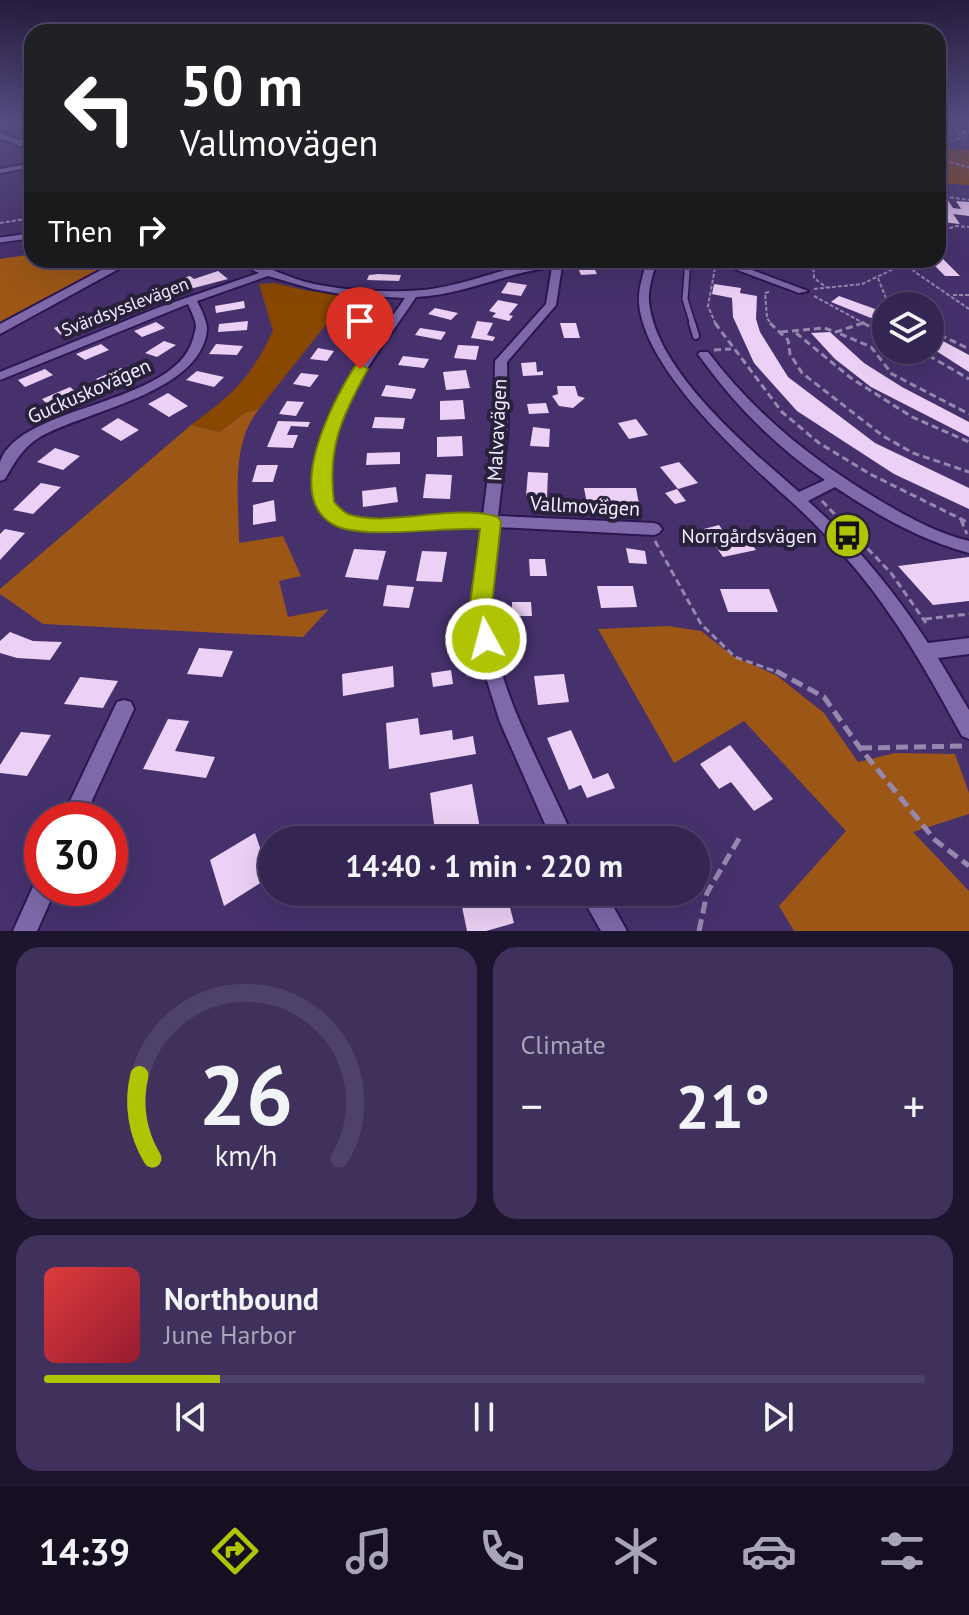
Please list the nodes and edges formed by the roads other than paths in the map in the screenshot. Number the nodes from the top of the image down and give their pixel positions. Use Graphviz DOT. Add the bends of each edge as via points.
graph roads {
  1 [pos="24,167"];
  2 [pos="0,171"];
  3 [pos="24,237"];
  4 [pos="0,240"];
  5 [pos="114,268"];
  6 [pos="252,268"];
  7 [pos="530,268"];
  8 [pos="556,268"];
  9 [pos="650,268"];
  10 [pos="687,268"];
  11 [pos="739,268"];
  12 [pos="264,274"];
  13 [pos="803,291"];
  14 [pos="412,295"];
  15 [pos="192,300"];
  16 [pos="0,330"];
  17 [pos="696,336"];
  18 [pos="704,354"];
  19 [pos="0,376"];
  20 [pos="0,476"];
  21 [pos="834,481"];
  22 [pos="797,500"];
  23 [pos="491,522"];
  24 [pos="654,529"];
  25 [pos="969,547"];
  26 [pos="969,646"];
  27 [pos="924,652"];
  28 [pos="124,709"];
  29 [pos="969,729"];
  30 [pos="80,802"];
  31 [pos="557,826"];
  32 [pos="36,906"];
  33 [pos="600,906"];
  34 [pos="25,931"];
  35 [pos="615,931"];
  1 -- 2 [label="street"];
  3 -- 4 [label="lane"];
  5 -- 16 [label="main road"];
  6 -- 12 [label="street"];
  7 -- 14 [label="street"];
  8 -- 23 [label="street, Malvavägen" via="551,305 501,361 501,428"];
  9 -- 22 [label="street" via="643,298 646,315 685,390 721,432"];
  10 -- 17 [label="lane" via="685,299"];
  11 -- 13 [label="street"];
  12 -- 14 [label="street" via="305,287"];
  12 -- 15 [label="street, Svärdsysslevägen"];
  14 -- 23 [label="street, Vallmovägen" via="341,402 321,471 324,505 340,520 367,525"];
  15 -- 19 [label="street, Svärdsysslevägen"];
  15 -- 20 [label="street, Guckuskovägen" via="201,334 181,367 145,391 33,435"];
  18 -- 21 [label="street" via="752,415"];
  21 -- 22 [label="street"];
  21 -- 25 [label="street" via="911,526"];
  22 -- 27 [label="street" via="841,541 887,596"];
  23 -- 24 [label="street, Vallmovägen"];
  23 -- 31 [label="street, Malvavägen" via="481,604 489,654 510,722"];
  26 -- 27 [label="street"];
  27 -- 29 [label="street"];
  28 -- 30 [label="street"];
  32 -- 34 [label="street"];
  33 -- 35 [label="street"];
}
